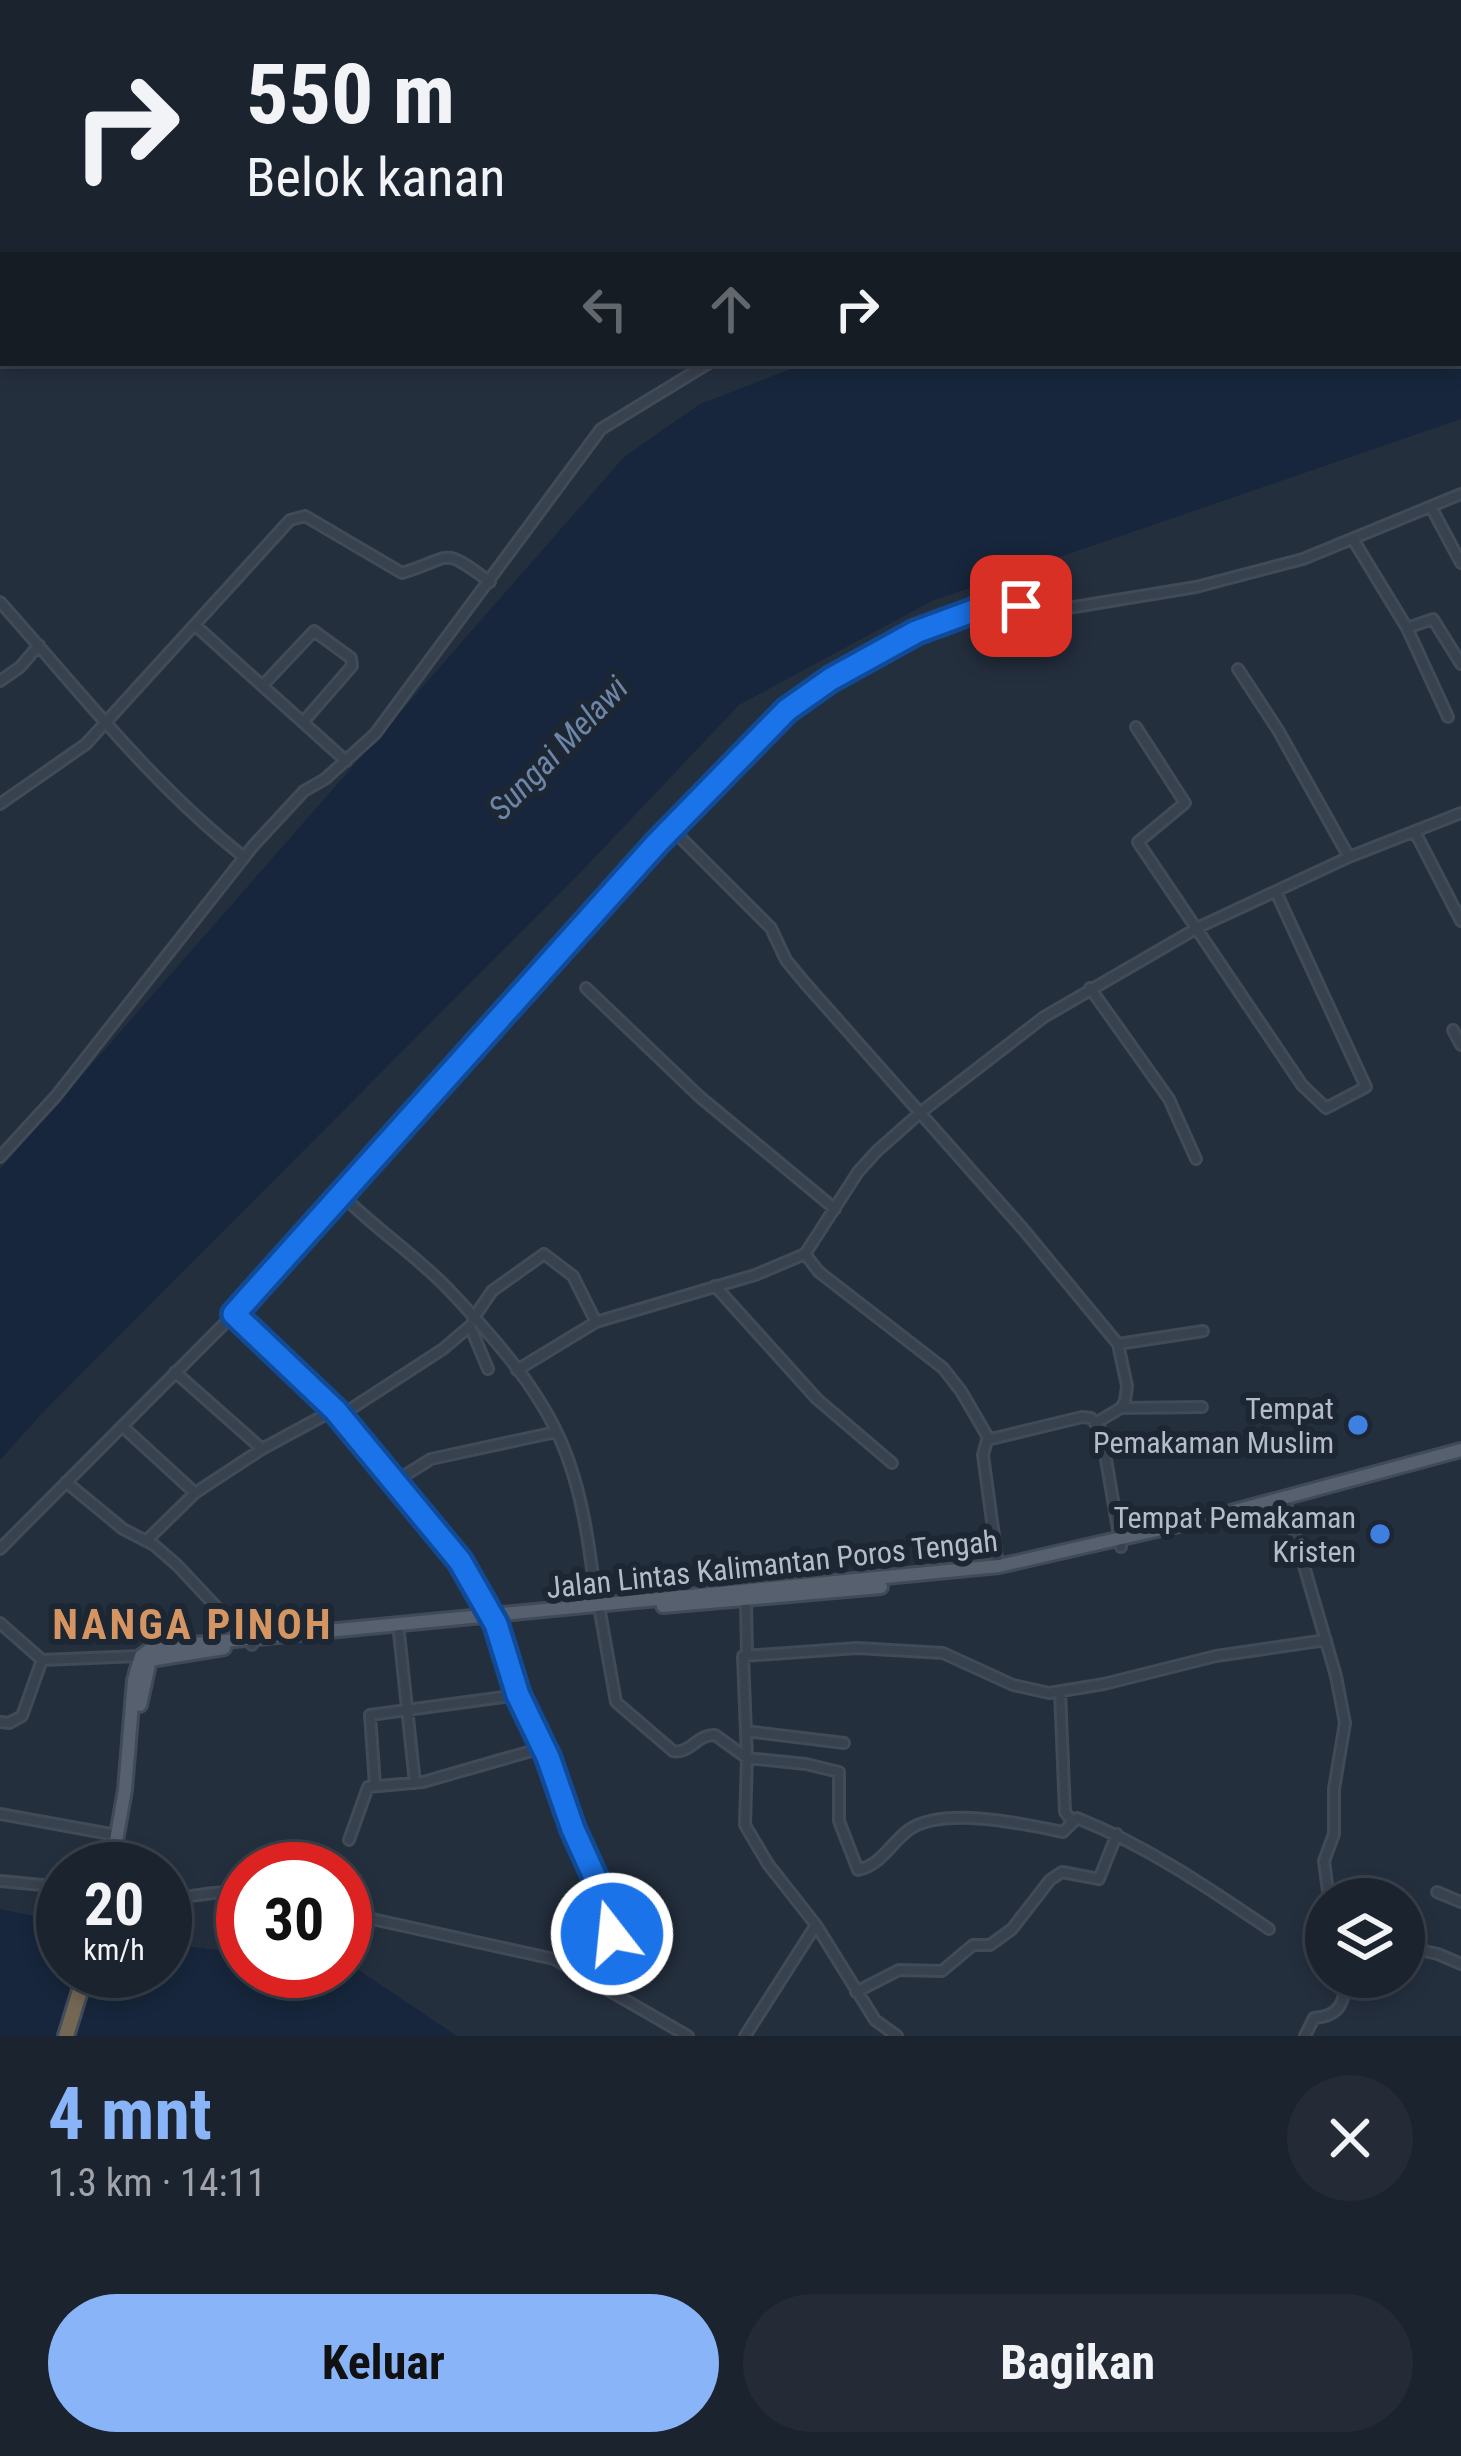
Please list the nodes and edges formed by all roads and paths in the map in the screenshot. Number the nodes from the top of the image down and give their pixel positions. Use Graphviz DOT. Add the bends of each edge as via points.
graph roads {
  1 [pos="704,366"];
  2 [pos="1461,494"];
  3 [pos="1431,507"];
  4 [pos="1354,541"];
  5 [pos="1461,563"];
  6 [pos="490,582"];
  7 [pos="0,602"];
  8 [pos="196,627"];
  9 [pos="1407,628"];
  10 [pos="39,645"];
  11 [pos="1461,664"];
  12 [pos="1238,669"];
  13 [pos="0,681"];
  14 [pos="264,684"];
  15 [pos="1448,717"];
  16 [pos="304,721"];
  17 [pos="107,722"];
  18 [pos="1136,727"];
  19 [pos="346,761"];
  20 [pos="0,804"];
  21 [pos="1461,813"];
  22 [pos="672,829"];
  23 [pos="1415,832"];
  24 [pos="244,857"];
  25 [pos="1349,857"];
  26 [pos="1276,892"];
  27 [pos="1461,921"];
  28 [pos="1199,927"];
  29 [pos="586,988"];
  30 [pos="1090,988"];
  31 [pos="1453,1030"];
  32 [pos="1461,1045"];
  33 [pos="921,1112"];
  34 [pos="0,1157"];
  35 [pos="1196,1159"];
  36 [pos="341,1194"];
  37 [pos="835,1209"];
  38 [pos="805,1254"];
  39 [pos="716,1286"];
  40 [pos="234,1314"];
  41 [pos="596,1322"];
  42 [pos="474,1326"];
  43 [pos="1203,1330"];
  44 [pos="1118,1343"];
  45 [pos="488,1369"];
  46 [pos="517,1370"];
  47 [pos="175,1372"];
  48 [pos="1202,1407"];
  49 [pos="1121,1408"];
  50 [pos="338,1413"];
  51 [pos="1097,1423"];
  52 [pos="122,1426"];
  53 [pos="556,1432"];
  54 [pos="989,1438"];
  55 [pos="262,1449"];
  56 [pos="1461,1453"];
  57 [pos="892,1463"];
  58 [pos="67,1482"];
  59 [pos="394,1482"];
  60 [pos="195,1493"];
  61 [pos="1286,1504"];
  62 [pos="1120,1543"];
  63 [pos="149,1544"];
  64 [pos="0,1549"];
  65 [pos="999,1567"];
  66 [pos="746,1601"];
  67 [pos="599,1609"];
  68 [pos="494,1620"];
  69 [pos="0,1623"];
  70 [pos="399,1633"];
  71 [pos="1326,1640"];
  72 [pos="249,1641"];
  73 [pos="746,1653"];
  74 [pos="141,1656"];
  75 [pos="42,1660"];
  76 [pos="1060,1691"];
  77 [pos="518,1695"];
  78 [pos="405,1708"];
  79 [pos="0,1722"];
  80 [pos="746,1731"];
  81 [pos="844,1743"];
  82 [pos="542,1748"];
  83 [pos="747,1758"];
  84 [pos="415,1784"];
  85 [pos="375,1785"];
  86 [pos="125,1790"];
  87 [pos="0,1814"];
  88 [pos="1072,1821"];
  89 [pos="1117,1834"];
  90 [pos="117,1836"];
  91 [pos="350,1840"];
  92 [pos="116,1842"];
  93 [pos="1326,1878"];
  94 [pos="0,1881"];
  95 [pos="36,1884"];
  96 [pos="1437,1892"];
  97 [pos="1461,1902"];
  98 [pos="372,1919"];
  99 [pos="816,1925"];
  100 [pos="1269,1929"];
  101 [pos="1425,1951"];
  102 [pos="1461,1964"];
  103 [pos="595,1979"];
  104 [pos="856,1992"];
  105 [pos="78,1998"];
  106 [pos="1343,1998"];
  107 [pos="66,2036"];
  108 [pos="688,2036"];
  109 [pos="746,2036"];
  110 [pos="897,2036"];
  111 [pos="1305,2036"];
  1 -- 6 [label="street" via="601,429"];
  2 -- 3 [label="street"];
  3 -- 4 [label="street"];
  3 -- 5 [label="street"];
  4 -- 9 [label="street"];
  4 -- 22 [label="street" via="1196,587 1062,609 1001,605 938,623 804,695"];
  6 -- 8 [label="street" via="442,554 402,573 304,516 274,535"];
  6 -- 19 [label="street"];
  7 -- 10 [label="street"];
  8 -- 14 [label="street"];
  8 -- 17 [label="street"];
  9 -- 11 [label="street" via="1433,619"];
  9 -- 15 [label="street"];
  10 -- 13 [label="street"];
  10 -- 17 [label="street"];
  12 -- 25 [label="street"];
  14 -- 16 [label="street"];
  14 -- 16 [label="street" via="314,631 351,658"];
  16 -- 19 [label="street"];
  17 -- 20 [label="street"];
  17 -- 24 [label="street"];
  18 -- 28 [label="street" via="1185,803 1138,842"];
  19 -- 24 [label="street" via="304,791"];
  21 -- 23 [label="street"];
  22 -- 33 [label="street" via="771,928 786,960"];
  22 -- 36 [label="street"];
  23 -- 25 [label="street"];
  23 -- 27 [label="street"];
  24 -- 34 [label="street"];
  25 -- 26 [label="street"];
  26 -- 28 [label="street"];
  26 -- 28 [label="street" via="1366,1087 1326,1108 1302,1085"];
  28 -- 30 [label="street"];
  29 -- 37 [label="street"];
  30 -- 33 [label="street"];
  30 -- 35 [label="street" via="1168,1099"];
  31 -- 32 [label="street"];
  33 -- 37 [label="street" via="858,1172"];
  33 -- 44 [label="street"];
  36 -- 40 [label="street"];
  36 -- 42 [label="street" via="454,1294"];
  37 -- 38 [label="street"];
  38 -- 39 [label="street"];
  38 -- 54 [label="street" via="943,1368"];
  39 -- 41 [label="street"];
  39 -- 57 [label="street" via="818,1399"];
  40 -- 47 [label="street"];
  40 -- 50 [label="street"];
  41 -- 42 [label="street" via="574,1276 544,1254 492,1291"];
  41 -- 46 [label="street"];
  42 -- 45 [label="street"];
  42 -- 46 [label="street"];
  42 -- 50 [label="street"];
  43 -- 44 [label="street"];
  44 -- 49 [label="street" via="1127,1386"];
  46 -- 53 [label="street"];
  47 -- 52 [label="street"];
  47 -- 55 [label="street"];
  48 -- 49 [label="street"];
  49 -- 51 [label="street"];
  50 -- 55 [label="street"];
  50 -- 59 [label="street"];
  51 -- 54 [label="street" via="1082,1417"];
  51 -- 62 [label="street"];
  52 -- 58 [label="street"];
  52 -- 60 [label="street"];
  53 -- 59 [label="street" via="431,1460"];
  53 -- 67 [label="street" via="576,1486"];
  54 -- 65 [label="street" via="982,1455"];
  55 -- 60 [label="street"];
  56 -- 61 [label="main road, Jalan Lintas Kalimantan Poros Tengah"];
  56 -- 62 [label="main road, Jalan Lintas Kalimantan Poros Tengah"];
  58 -- 63 [label="street"];
  58 -- 64 [label="street"];
  59 -- 68 [label="street" via="460,1561"];
  60 -- 63 [label="street"];
  61 -- 62 [label="main road, Jalan Lintas Kalimantan Poros Tengah"];
  61 -- 71 [label="street"];
  62 -- 65 [label="main road, Jalan Lintas Kalimantan Poros Tengah"];
  62 -- 66 [label="main road, Jalan Lintas Kalimantan Poros Tengah" via="1000,1574"];
  63 -- 72 [label="street"];
  65 -- 67 [label="main road, Jalan Lintas Kalimantan Poros Tengah"];
  66 -- 67 [label="main road, Jalan Lintas Kalimantan Poros Tengah"];
  66 -- 73 [label="street"];
  67 -- 68 [label="main road, Jalan Lintas Kalimantan Poros Tengah"];
  67 -- 83 [label="street" via="611,1691 623,1711 673,1751 715,1735"];
  68 -- 70 [label="main road, Jalan Lintas Kalimantan Poros Tengah"];
  68 -- 72 [label="main road, Jalan Lintas Kalimantan Poros Tengah"];
  68 -- 77 [label="street"];
  69 -- 75 [label="street"];
  70 -- 72 [label="main road, Jalan Lintas Kalimantan Poros Tengah"];
  70 -- 78 [label="street"];
  71 -- 76 [label="street"];
  71 -- 93 [label="street" via="1345,1723"];
  72 -- 74 [label="main road, Jalan Lintas Kalimantan Poros Tengah" via="152,1648"];
  72 -- 86 [label="main road, Jalan Lintas Kalimantan Poros Tengah" via="150,1660"];
  73 -- 76 [label="street" via="943,1653 1025,1689"];
  73 -- 80 [label="street"];
  74 -- 75 [label="street"];
  74 -- 86 [label="main road, Jalan Lintas Kalimantan Poros Tengah"];
  75 -- 79 [label="street" via="22,1717"];
  76 -- 88 [label="street" via="1065,1812"];
  77 -- 78 [label="street"];
  77 -- 82 [label="street"];
  78 -- 84 [label="street"];
  78 -- 85 [label="street" via="370,1715"];
  80 -- 81 [label="street"];
  80 -- 83 [label="street"];
  82 -- 84 [label="street"];
  82 -- 103 [label="street" via="611,1918"];
  83 -- 88 [label="street" via="839,1772 839,1821 858,1870 927,1822 1063,1832"];
  83 -- 99 [label="street" via="745,1825"];
  84 -- 85 [label="street"];
  85 -- 91 [label="street" via="364,1790"];
  86 -- 90 [label="main road, Jalan Lintas Kalimantan Poros Tengah"];
  87 -- 90 [label="street"];
  88 -- 89 [label="street"];
  89 -- 100 [label="street"];
  89 -- 104 [label="street" via="1100,1879 1062,1872 990,1945 973,1946 943,1971 899,1970"];
  90 -- 92 [label="main road, Jalan Lintas Kalimantan Poros Tengah"];
  94 -- 95 [label="street"];
  96 -- 97 [label="street"];
  98 -- 103 [label="street" via="554,1959"];
  99 -- 104 [label="street"];
  99 -- 109 [label="street"];
  101 -- 102 [label="street"];
  103 -- 108 [label="street"];
  104 -- 110 [label="street"];
  105 -- 107 [label="highway"];
  106 -- 111 [label="street" via="1329,2017 1314,2018"];
}
